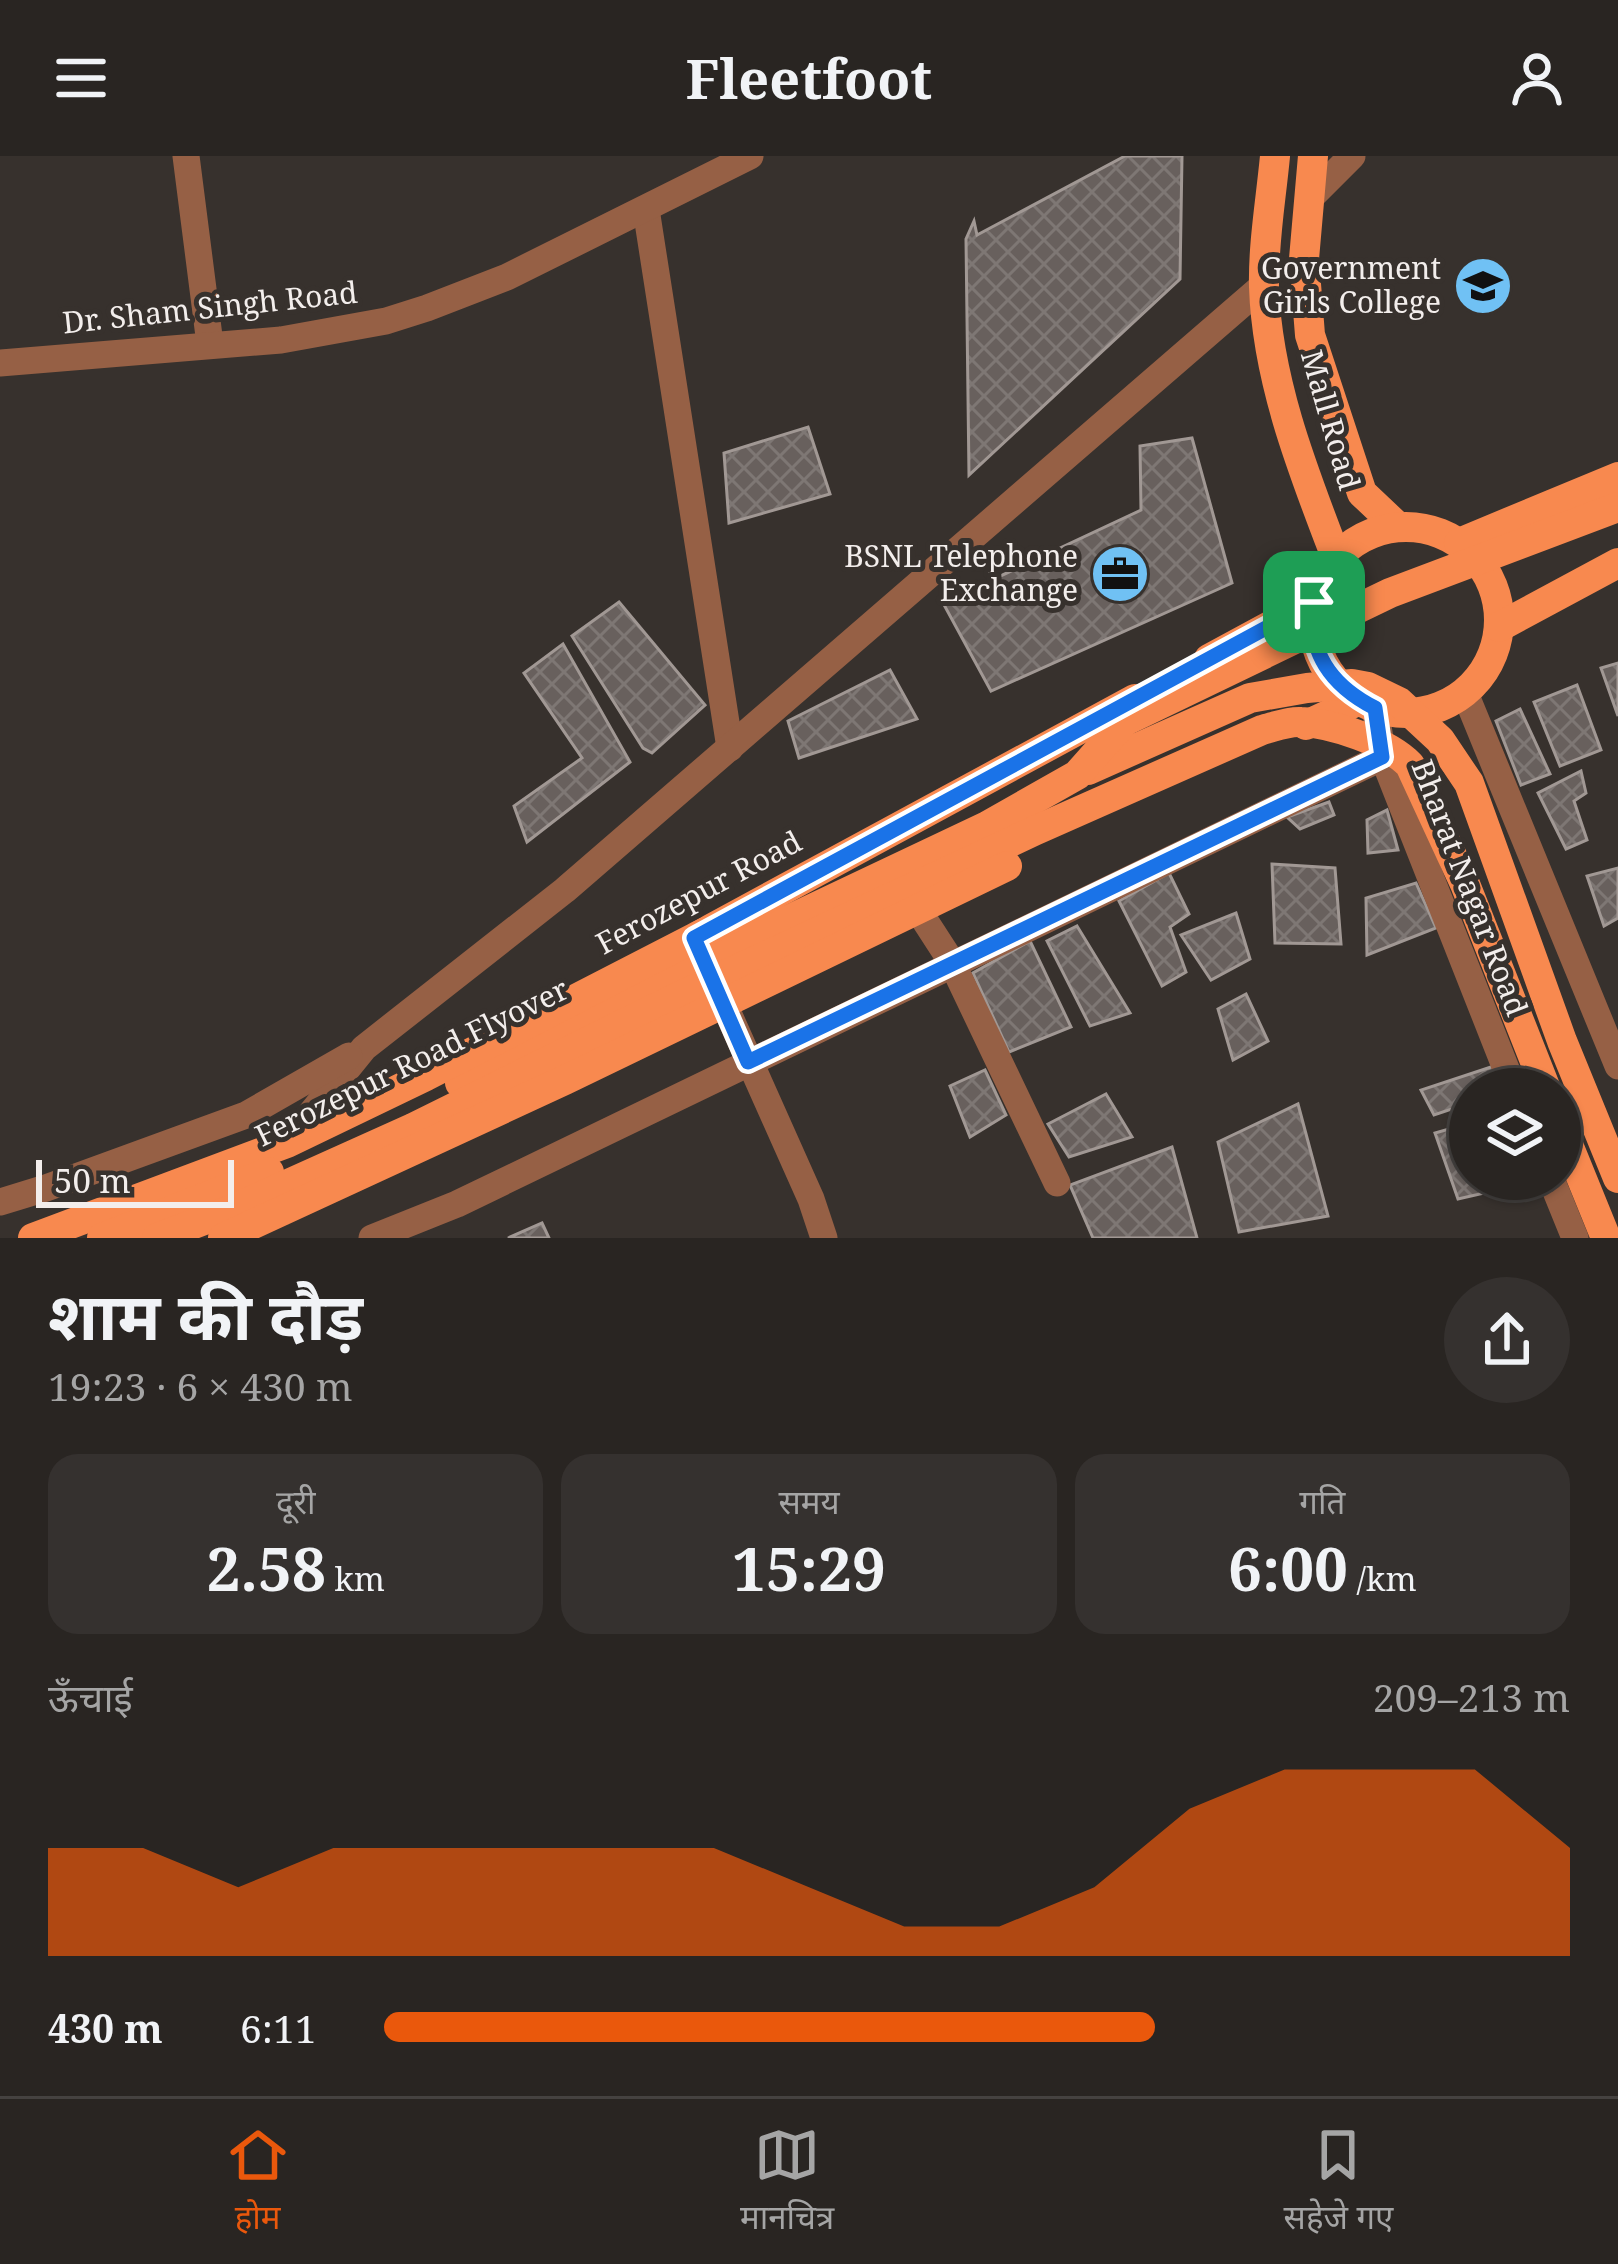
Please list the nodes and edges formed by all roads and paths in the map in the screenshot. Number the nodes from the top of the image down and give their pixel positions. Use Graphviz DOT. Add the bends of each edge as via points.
graph roads {
  1 [pos="186,156"];
  2 [pos="751,156"];
  3 [pos="1275,156"];
  4 [pos="1313,156"];
  5 [pos="1352,156"];
  6 [pos="1309,200"];
  7 [pos="646,209"];
  8 [pos="1264,285"];
  9 [pos="210,344"];
  10 [pos="0,363"];
  11 [pos="1618,477"];
  12 [pos="1611,509"];
  13 [pos="1397,526"];
  14 [pos="1459,543"];
  15 [pos="1336,557"];
  16 [pos="1618,563"];
  17 [pos="1314,602"];
  18 [pos="1499,627"];
  19 [pos="1465,693"];
  20 [pos="1378,703"];
  21 [pos="730,748"];
  22 [pos="1392,756"];
  23 [pos="1077,775"];
  24 [pos="918,910"];
  25 [pos="694,938"];
  26 [pos="732,960"];
  27 [pos="682,982"];
  28 [pos="723,1001"];
  29 [pos="364,1048"];
  30 [pos="748,1062"];
  31 [pos="1618,1066"];
  32 [pos="1506,1068"];
  33 [pos="1538,1068"];
  34 [pos="287,1143"];
  35 [pos="1581,1177"];
  36 [pos="1618,1178"];
  37 [pos="1057,1183"];
  38 [pos="1560,1200"];
  39 [pos="0,1202"];
  40 [pos="33,1238"];
  41 [pos="102,1238"];
  42 [pos="157,1238"];
  43 [pos="223,1238"];
  44 [pos="372,1238"];
  45 [pos="824,1238"];
  46 [pos="1575,1238"];
  47 [pos="1606,1238"];
  1 -- 9 [label="street"];
  2 -- 7 [label="street, Dr. Sham Singh Road"];
  3 -- 8 [label="main road, Mall Road"];
  4 -- 6 [label="main road, Mall Road"];
  5 -- 6 [label="street"];
  6 -- 13 [label="main road, Mall Road" via="1310,335 1362,493"];
  7 -- 9 [label="street, Dr. Sham Singh Road" via="507,277 406,315 281,340"];
  7 -- 21 [label="street"];
  8 -- 15 [label="main road, Mall Road" via="1280,394"];
  8 -- 21 [label="street"];
  9 -- 10 [label="street, Dr. Sham Singh Road"];
  11 -- 14 [label="main road"];
  12 -- 23 [label="main road" via="1390,593 1125,721"];
  13 -- 14 [label="main road"];
  13 -- 15 [label="main road" via="1366,534"];
  14 -- 18 [label="main road" via="1491,579"];
  15 -- 17 [label="main road"];
  16 -- 18 [label="main road"];
  17 -- 20 [label="main road" via="1314,639 1326,668 1347,692"];
  17 -- 25 [label="main road, Ferozepur Road"];
  18 -- 19 [label="main road" via="1486,670"];
  19 -- 20 [label="main road" via="1406,713"];
  19 -- 31 [label="street"];
  20 -- 22 [label="street, Bharat Nagar Road"];
  20 -- 23 [label="main road" via="1368,687 1352,684 1250,698"];
  20 -- 24 [label="main road" via="1091,824"];
  20 -- 36 [label="main road" via="1440,740 1469,783"];
  21 -- 29 [label="street"];
  22 -- 26 [label="main road" via="1345,731 1297,721 1262,730"];
  22 -- 30 [label="street"];
  22 -- 32 [label="street, Bharat Nagar Road"];
  22 -- 33 [label="main road" via="1410,765"];
  23 -- 26 [label="main road"];
  24 -- 28 [label="main road"];
  24 -- 37 [label="street"];
  25 -- 28 [label="street"];
  25 -- 34 [label="main road, Ferozepur Road"];
  26 -- 27 [label="main road"];
  27 -- 41 [label="main road, Ferozepur Road Flyover" via="309,1156"];
  27 -- 42 [label="main road, Ferozepur Road Flyover" via="413,1128"];
  28 -- 30 [label="street"];
  28 -- 43 [label="main road"];
  29 -- 34 [label="street"];
  29 -- 39 [label="street" via="246,1114"];
  30 -- 44 [label="street"];
  30 -- 45 [label="street"];
  34 -- 40 [label="main road, Ferozepur Road"];
  35 -- 47 [label="main road"];
  38 -- 46 [label="street"];
}
